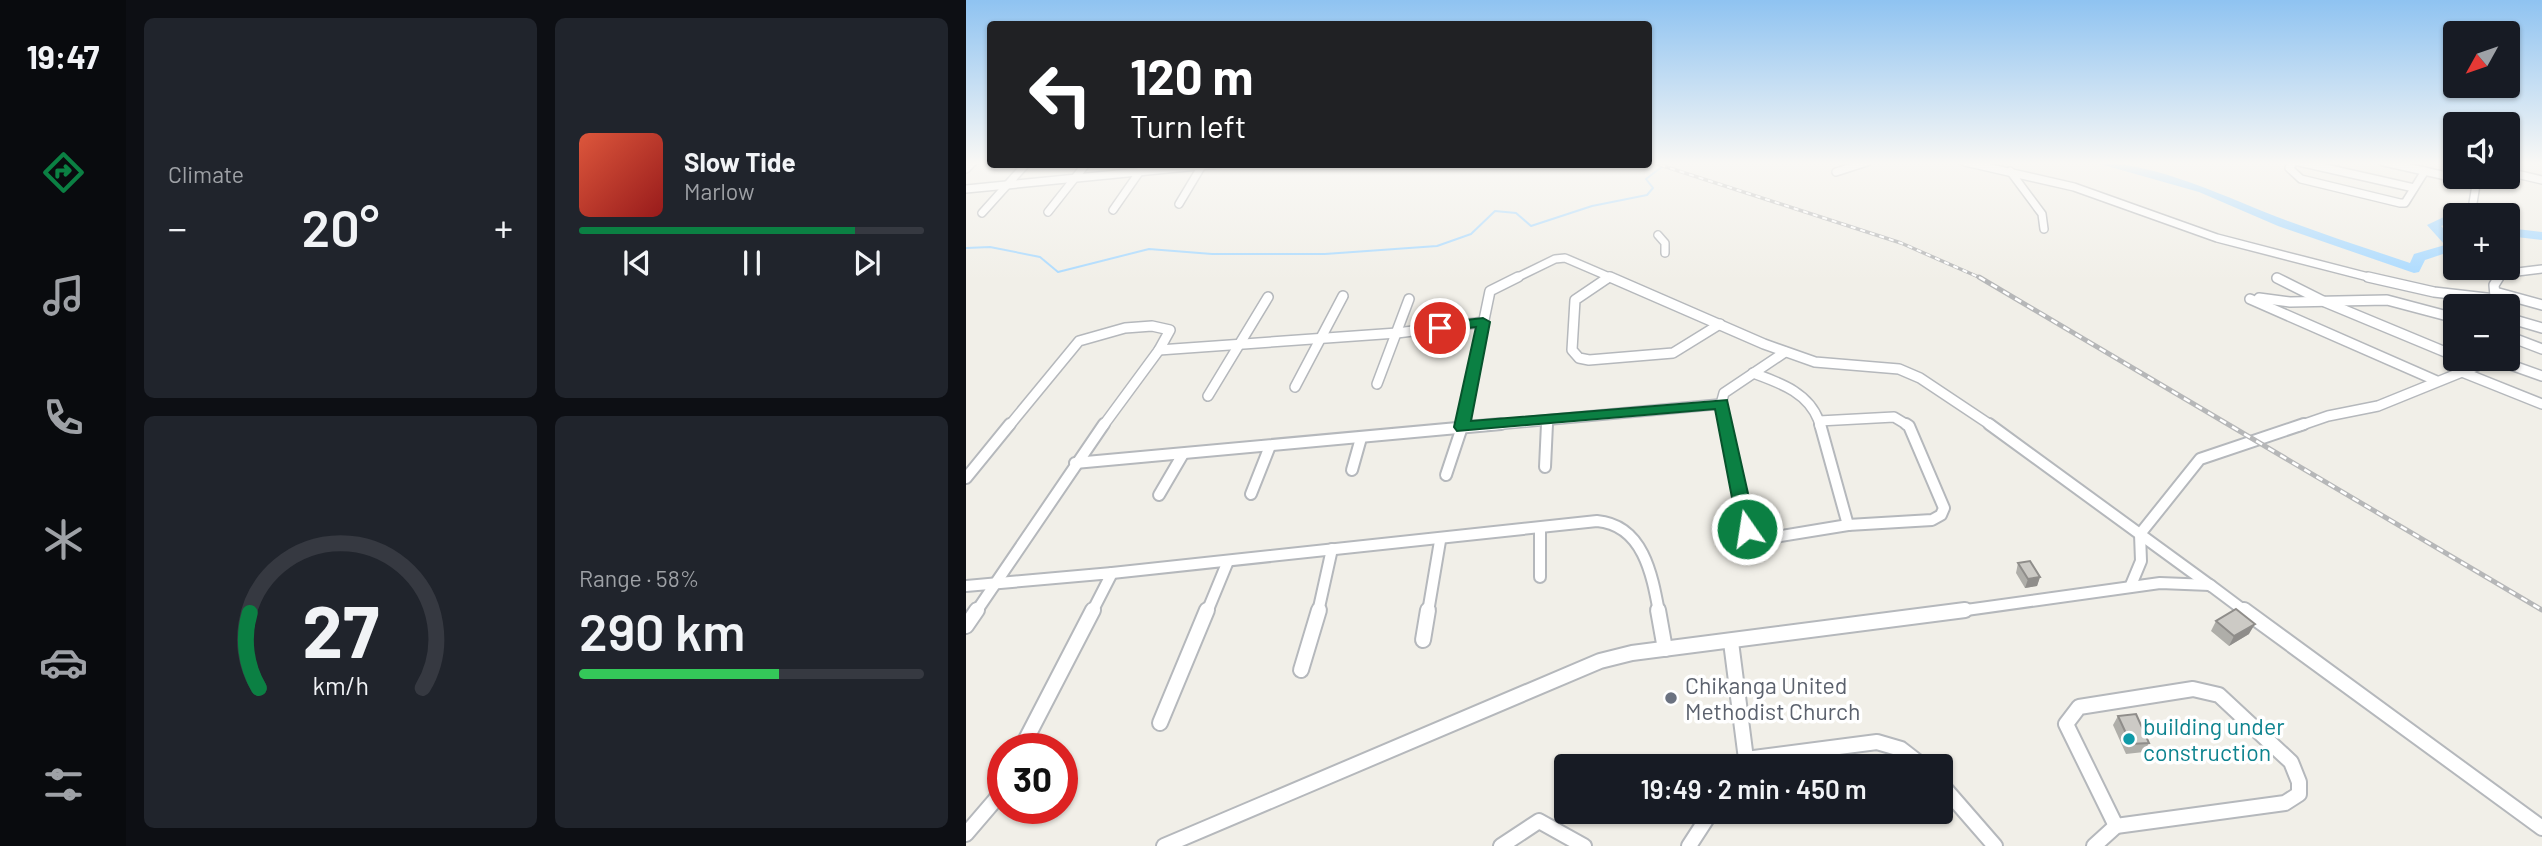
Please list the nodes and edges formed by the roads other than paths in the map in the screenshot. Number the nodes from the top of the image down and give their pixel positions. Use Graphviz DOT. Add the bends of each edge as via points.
graph roads {
  1 [pos="991,201"];
  2 [pos="1056,201"];
  3 [pos="1118,201"];
  4 [pos="2033,201"];
  5 [pos="2115,201"];
  6 [pos="1112,209"];
  7 [pos="1048,212"];
  8 [pos="982,213"];
  9 [pos="2044,229"];
  10 [pos="1658,235"];
  11 [pos="1665,253"];
  12 [pos="2542,269"];
  13 [pos="1610,277"];
  14 [pos="2277,278"];
  15 [pos="2451,294"];
  16 [pos="2495,294"];
  17 [pos="1343,296"];
  18 [pos="1268,297"];
  19 [pos="1409,299"];
  20 [pos="2325,302"];
  21 [pos="2520,302"];
  22 [pos="2542,305"];
  23 [pos="2443,315"];
  24 [pos="1483,322"];
  25 [pos="2520,322"];
  26 [pos="1720,324"];
  27 [pos="2542,328"];
  28 [pos="1397,333"];
  29 [pos="1322,339"];
  30 [pos="2520,340"];
  31 [pos="1240,344"];
  32 [pos="2542,348"];
  33 [pos="1159,350"];
  34 [pos="2443,351"];
  35 [pos="1785,352"];
  36 [pos="2520,368"];
  37 [pos="2462,372"];
  38 [pos="1753,373"];
  39 [pos="2542,376"];
  40 [pos="2437,382"];
  41 [pos="1377,384"];
  42 [pos="1295,387"];
  43 [pos="1208,396"];
  44 [pos="1721,404"];
  45 [pos="2542,404"];
  46 [pos="1547,421"];
  47 [pos="1819,421"];
  48 [pos="1462,427"];
  49 [pos="1361,438"];
  50 [pos="1270,446"];
  51 [pos="1183,454"];
  52 [pos="1075,463"];
  53 [pos="1545,467"];
  54 [pos="1352,470"];
  55 [pos="1446,475"];
  56 [pos="966,478"];
  57 [pos="1251,494"];
  58 [pos="1159,495"];
  59 [pos="1849,526"];
  60 [pos="1541,528"];
  61 [pos="2140,534"];
  62 [pos="1440,541"];
  63 [pos="1332,549"];
  64 [pos="1228,561"];
  65 [pos="1112,573"];
  66 [pos="1540,577"];
  67 [pos="996,583"];
  68 [pos="2131,585"];
  69 [pos="2210,585"];
  70 [pos="966,586"];
  71 [pos="966,626"];
  72 [pos="1423,640"];
  73 [pos="1731,642"];
  74 [pos="1665,649"];
  75 [pos="1301,670"];
  76 [pos="1160,723"];
  77 [pos="1029,733"];
  78 [pos="1743,754"];
  79 [pos="1797,754"];
  80 [pos="1907,754"];
  81 [pos="1953,798"];
  82 [pos="987,810"];
  83 [pos="1703,824"];
  84 [pos="2116,826"];
  85 [pos="966,834"];
  86 [pos="1164,846"];
  87 [pos="1501,846"];
  88 [pos="1584,846"];
  89 [pos="1689,846"];
  90 [pos="1995,846"];
  91 [pos="2095,846"];
  1 -- 8 [label="street"];
  2 -- 7 [label="street"];
  3 -- 6 [label="street"];
  4 -- 9 [label="street" via="2042,214"];
  5 -- 15 [label="street" via="2217,238 2335,270"];
  10 -- 11 [label="street" via="1665,243"];
  12 -- 16 [label="street" via="2501,274"];
  13 -- 24 [label="street" via="1565,258 1555,259 1490,291"];
  13 -- 26 [label="street"];
  13 -- 26 [label="street" via="1575,300 1572,350 1579,358 1673,353"];
  14 -- 20 [label="street"];
  17 -- 29 [label="street"];
  18 -- 31 [label="street"];
  19 -- 28 [label="street"];
  20 -- 23 [label="street" via="2387,300"];
  20 -- 34 [label="street"];
  20 -- 40 [label="street" via="2255,298"];
  21 -- 22 [label="street"];
  24 -- 28 [label="street"];
  24 -- 48 [label="street"];
  25 -- 27 [label="street"];
  26 -- 35 [label="street"];
  28 -- 29 [label="street"];
  28 -- 41 [label="street"];
  29 -- 31 [label="street"];
  29 -- 42 [label="street"];
  30 -- 32 [label="street"];
  31 -- 33 [label="street"];
  31 -- 43 [label="street"];
  33 -- 52 [label="street"];
  33 -- 56 [label="street" via="1170,330 1167,327 1105,331 1079,341"];
  35 -- 38 [label="street"];
  35 -- 61 [label="street" via="1815,362 1899,369 1920,378 2027,449"];
  36 -- 39 [label="street"];
  37 -- 40 [label="street"];
  37 -- 45 [label="street"];
  38 -- 44 [label="street" via="1724,393"];
  38 -- 47 [label="street" via="1802,396 1816,409"];
  40 -- 61 [label="street" via="2378,406 2328,416 2200,459"];
  44 -- 46 [label="street"];
  44 -- 59 [label="street" via="1747,529 1769,538"];
  46 -- 48 [label="street"];
  46 -- 53 [label="street"];
  47 -- 59 [label="street"];
  47 -- 59 [label="street" via="1902,420 1909,426 1944,508 1932,520"];
  48 -- 49 [label="street"];
  48 -- 55 [label="street"];
  49 -- 50 [label="street"];
  49 -- 54 [label="street"];
  50 -- 51 [label="street"];
  50 -- 57 [label="street"];
  51 -- 52 [label="street"];
  51 -- 58 [label="street"];
  52 -- 67 [label="street"];
  60 -- 62 [label="street"];
  60 -- 66 [label="street"];
  60 -- 74 [label="street" via="1568,523 1616,524 1636,539 1646,557"];
  61 -- 68 [label="street" via="2141,561"];
  61 -- 69 [label="street"];
  62 -- 63 [label="street"];
  62 -- 72 [label="street"];
  63 -- 64 [label="street"];
  63 -- 75 [label="street"];
  64 -- 65 [label="street"];
  64 -- 76 [label="street"];
  65 -- 67 [label="street"];
  65 -- 77 [label="street"];
  67 -- 70 [label="street"];
  67 -- 71 [label="street"];
  68 -- 69 [label="street"];
  68 -- 73 [label="street"];
  69 -- 69 [label="street" via="2520,812 2542,828 2240,606"];
  73 -- 74 [label="street"];
  73 -- 78 [label="street"];
  74 -- 86 [label="street" via="1600,661"];
  79 -- 80 [label="street" via="1877,742"];
  81 -- 90 [label="street"];
  82 -- 85 [label="street"];
  83 -- 89 [label="street"];
  84 -- 84 [label="street" via="2286,803 2299,794 2299,782 2291,762 2219,695 2193,689 2079,707 2066,724"];
  84 -- 91 [label="street"];
  87 -- 88 [label="street" via="1539,821"];
}
